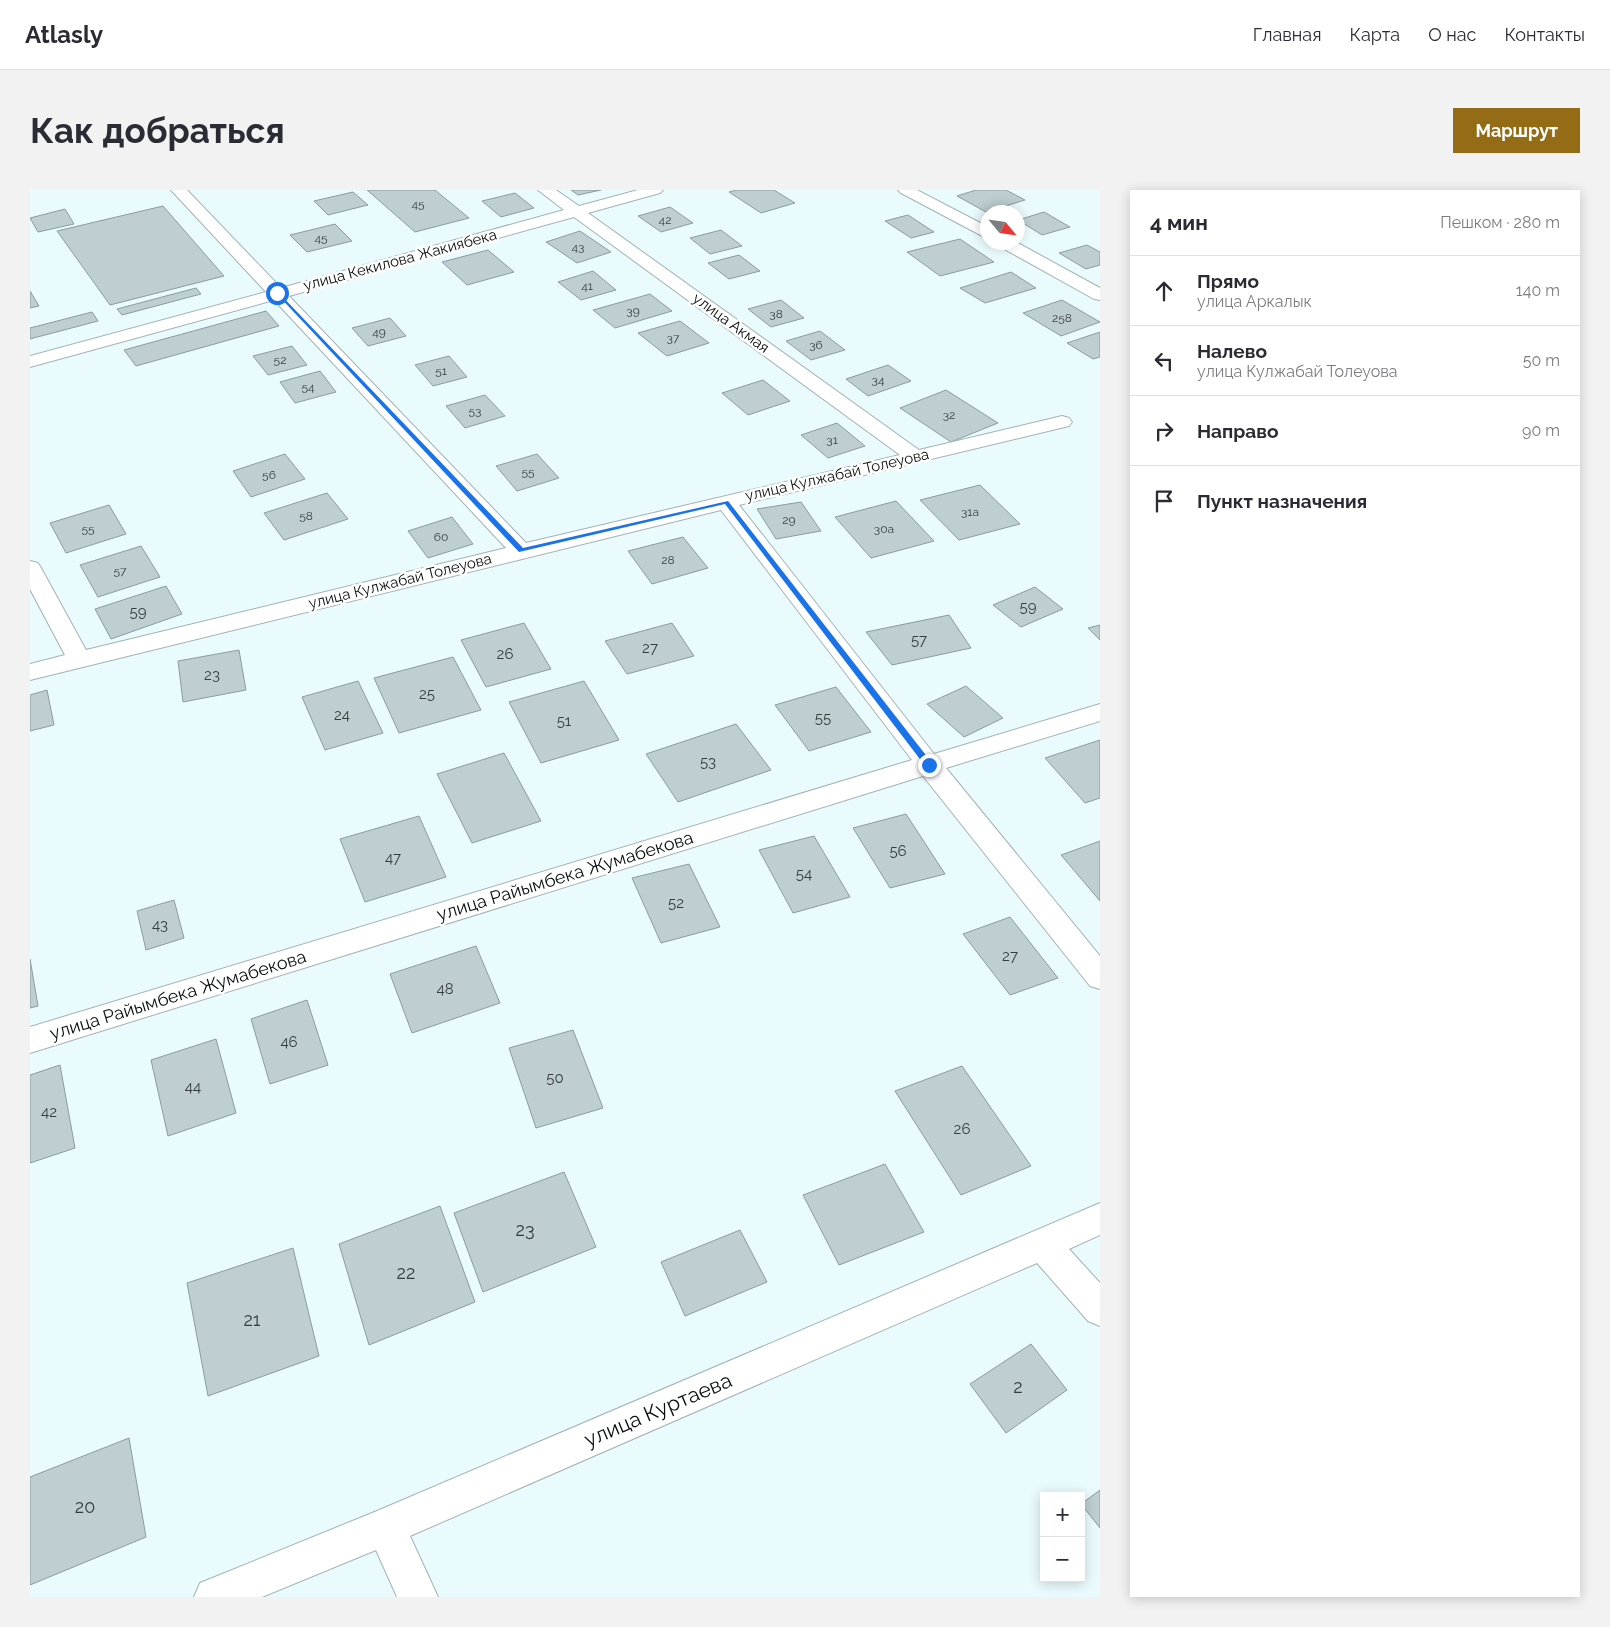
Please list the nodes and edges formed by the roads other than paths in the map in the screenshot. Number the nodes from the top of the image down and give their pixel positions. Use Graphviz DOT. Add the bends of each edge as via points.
graph roads {
  1 [pos="179,190"];
  2 [pos="546,190"];
  3 [pos="655,190"];
  4 [pos="906,190"];
  5 [pos="577,212"];
  6 [pos="980,230"];
  7 [pos="1018,250"];
  8 [pos="277,293"];
  9 [pos="1100,295"];
  10 [pos="30,362"];
  11 [pos="1062,422"];
  12 [pos="916,457"];
  13 [pos="726,502"];
  14 [pos="521,551"];
  15 [pos="30,568"];
  16 [pos="79,660"];
  17 [pos="30,672"];
  18 [pos="1100,712"];
  19 [pos="929,765"];
  20 [pos="1100,977"];
  21 [pos="30,1040"];
  22 [pos="1100,1219"];
  23 [pos="1043,1244"];
  24 [pos="1100,1309"];
  25 [pos="385,1527"];
  26 [pos="214,1597"];
  27 [pos="418,1597"];
  1 -- 8 [label="street"];
  2 -- 5 [label="street, улица Акмая"];
  3 -- 5 [label="street, улица Кекилова Жакиябека"];
  4 -- 6 [label="street"];
  5 -- 8 [label="street, улица Кекилова Жакиябека"];
  5 -- 12 [label="street, улица Акмая"];
  7 -- 9 [label="street"];
  8 -- 10 [label="street, улица Кекилова Жакиябека"];
  8 -- 14 [label="street"];
  11 -- 12 [label="street, улица Кулжабай Толеуова"];
  12 -- 13 [label="street, улица Кулжабай Толеуова"];
  13 -- 14 [label="street, улица Кулжабай Толеуова"];
  13 -- 19 [label="street"];
  14 -- 16 [label="street, улица Кулжабай Толеуова"];
  15 -- 16 [label="street"];
  16 -- 17 [label="street, улица Кулжабай Толеуова"];
  18 -- 19 [label="street, улица Райымбека Жумабекова"];
  19 -- 20 [label="street"];
  19 -- 21 [label="street, улица Райымбека Жумабекова"];
  22 -- 23 [label="street, улица Куртаева"];
  23 -- 24 [label="street"];
  23 -- 25 [label="street, улица Куртаева"];
  25 -- 26 [label="street, улица Куртаева"];
  25 -- 27 [label="street"];
}
